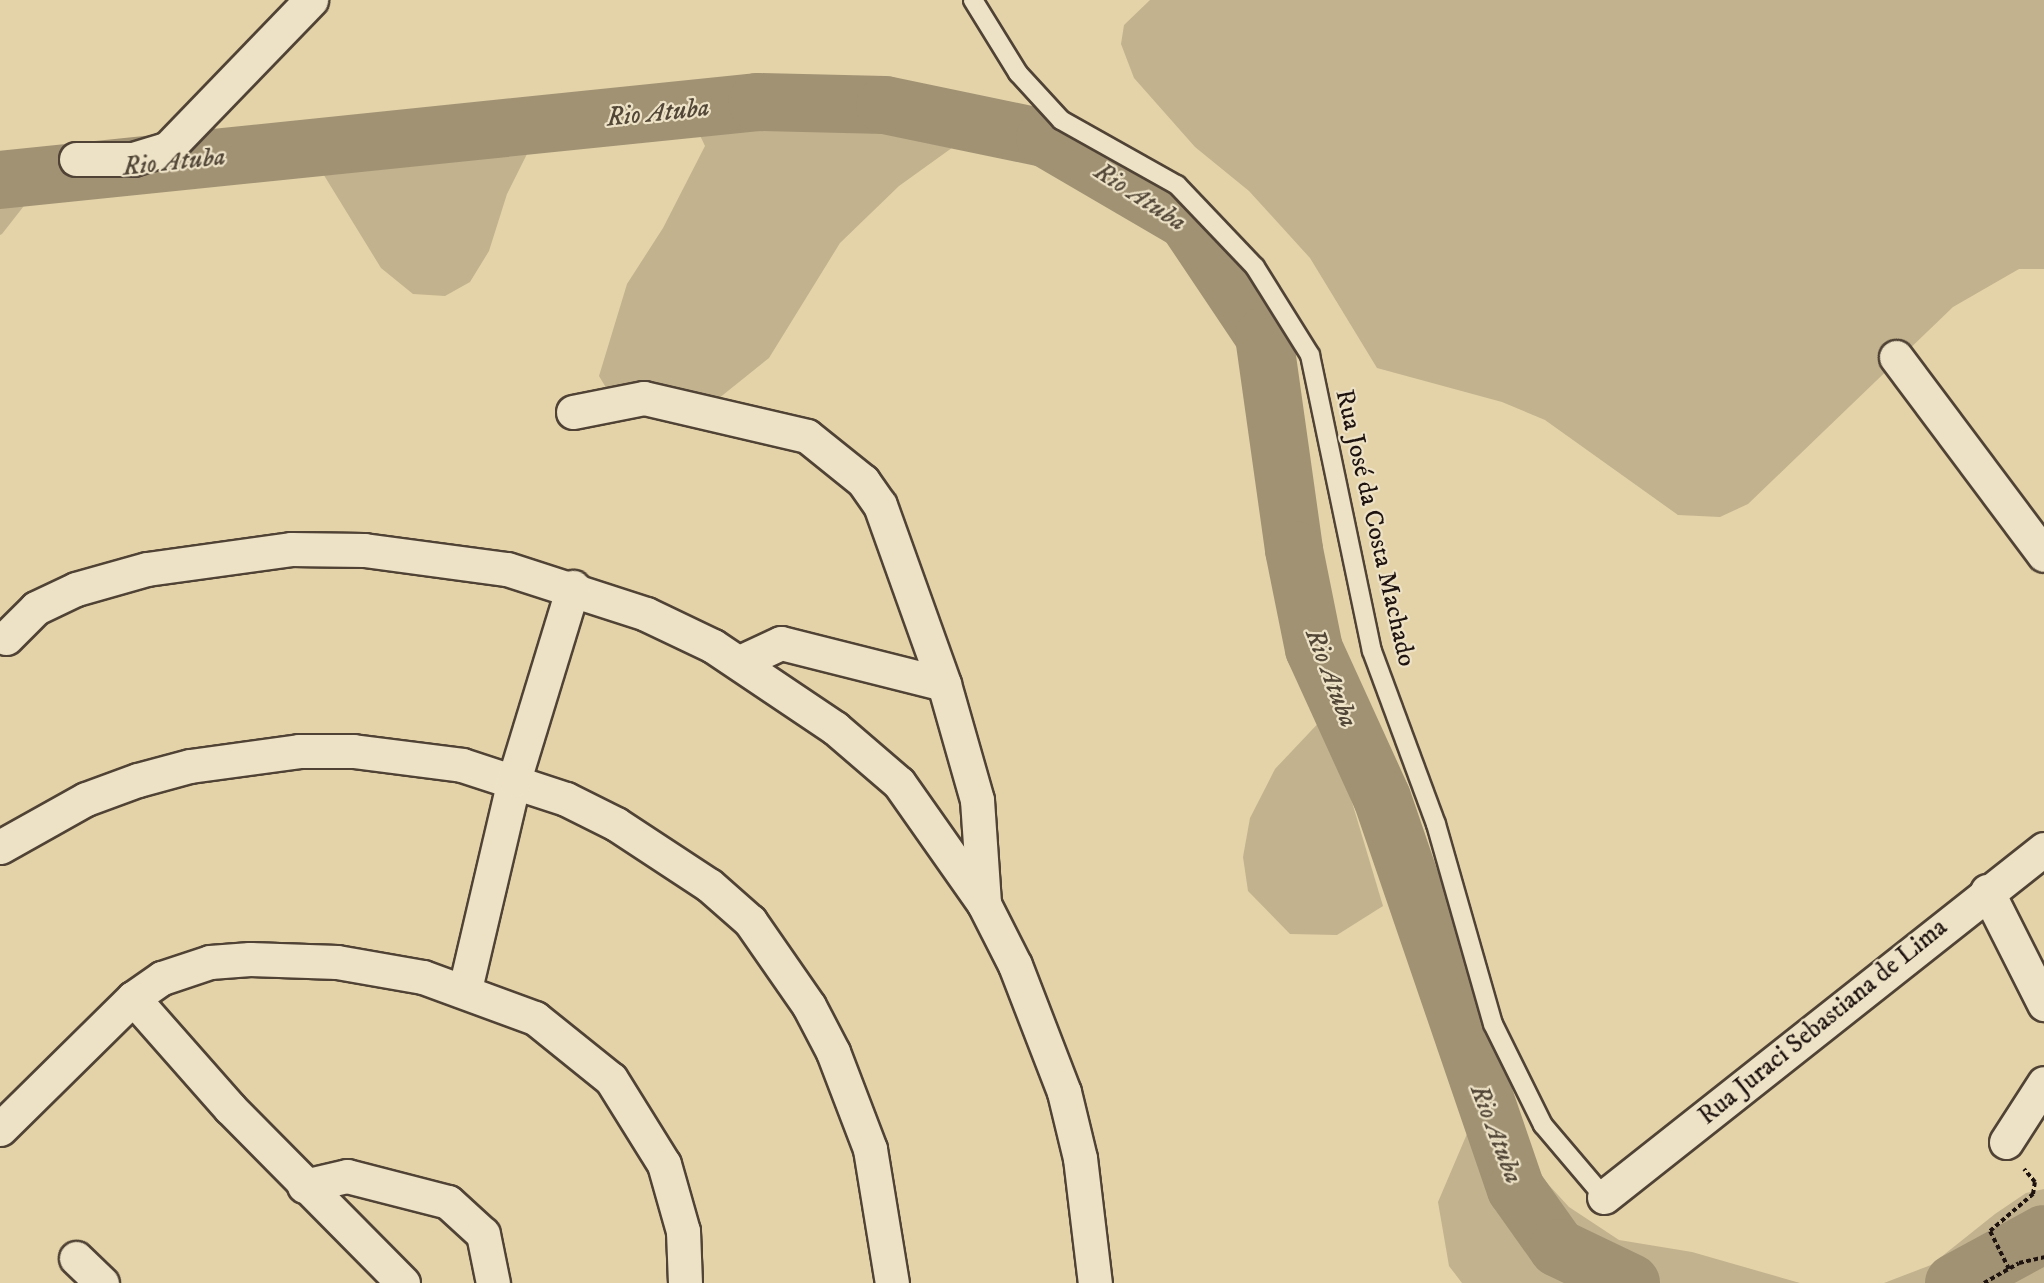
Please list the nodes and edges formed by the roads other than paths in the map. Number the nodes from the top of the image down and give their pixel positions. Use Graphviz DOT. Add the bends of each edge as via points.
graph roads {
  1 [pos="310,0"];
  2 [pos="974,0"];
  3 [pos="76,159"];
  4 [pos="1896,357"];
  5 [pos="573,412"];
  6 [pos="2044,555"];
  7 [pos="573,587"];
  8 [pos="6,638"];
  9 [pos="740,662"];
  10 [pos="944,684"];
  11 [pos="514,780"];
  12 [pos="0,847"];
  13 [pos="2044,849"];
  14 [pos="1987,891"];
  15 [pos="984,904"];
  16 [pos="465,989"];
  17 [pos="133,998"];
  18 [pos="2044,1004"];
  19 [pos="2044,1083"];
  20 [pos="0,1130"];
  21 [pos="2006,1142"];
  22 [pos="304,1186"];
  23 [pos="1604,1197"];
  24 [pos="76,1258"];
  25 [pos="102,1283"];
  26 [pos="403,1283"];
  27 [pos="493,1283"];
  28 [pos="685,1283"];
  29 [pos="892,1283"];
  30 [pos="1095,1283"];
  1 -- 3 [label="street" via="168,148 133,159"];
  2 -- 23 [label="lane, Rua José da Costa Machado" via="1018,73 1061,120 1177,185 1247,259 1310,355 1372,651 1436,824 1493,1024 1544,1125"];
  4 -- 6 [label="street"];
  5 -- 10 [label="street" via="644,398 807,436 826,447 880,505"];
  7 -- 8 [label="street" via="436,556 280,550 147,569 76,589 36,608"];
  7 -- 9 [label="street" via="646,614"];
  7 -- 11 [label="street"];
  9 -- 10 [label="street" via="781,643"];
  9 -- 15 [label="street" via="835,728 899,783"];
  10 -- 15 [label="street" via="977,800"];
  11 -- 12 [label="street" via="397,755 299,751 244,756 190,766 107,792"];
  11 -- 16 [label="street"];
  11 -- 29 [label="street" via="566,799 664,852 750,921 781,963 854,1100 882,1199"];
  13 -- 14 [label="street, Rua Juraci Sebastiana de Lima"];
  14 -- 18 [label="street"];
  14 -- 23 [label="street, Rua Juraci Sebastiana de Lima"];
  15 -- 30 [label="street" via="1024,986 1064,1092 1080,1158"];
  16 -- 17 [label="street" via="348,963 250,959 210,962 162,978"];
  16 -- 28 [label="street" via="563,1035 632,1104 675,1197"];
  17 -- 20 [label="street"];
  17 -- 22 [label="street"];
  19 -- 21 [label="street"];
  22 -- 26 [label="street"];
  22 -- 27 [label="street" via="348,1176 448,1202 483,1233"];
  24 -- 25 [label="street"];
}
